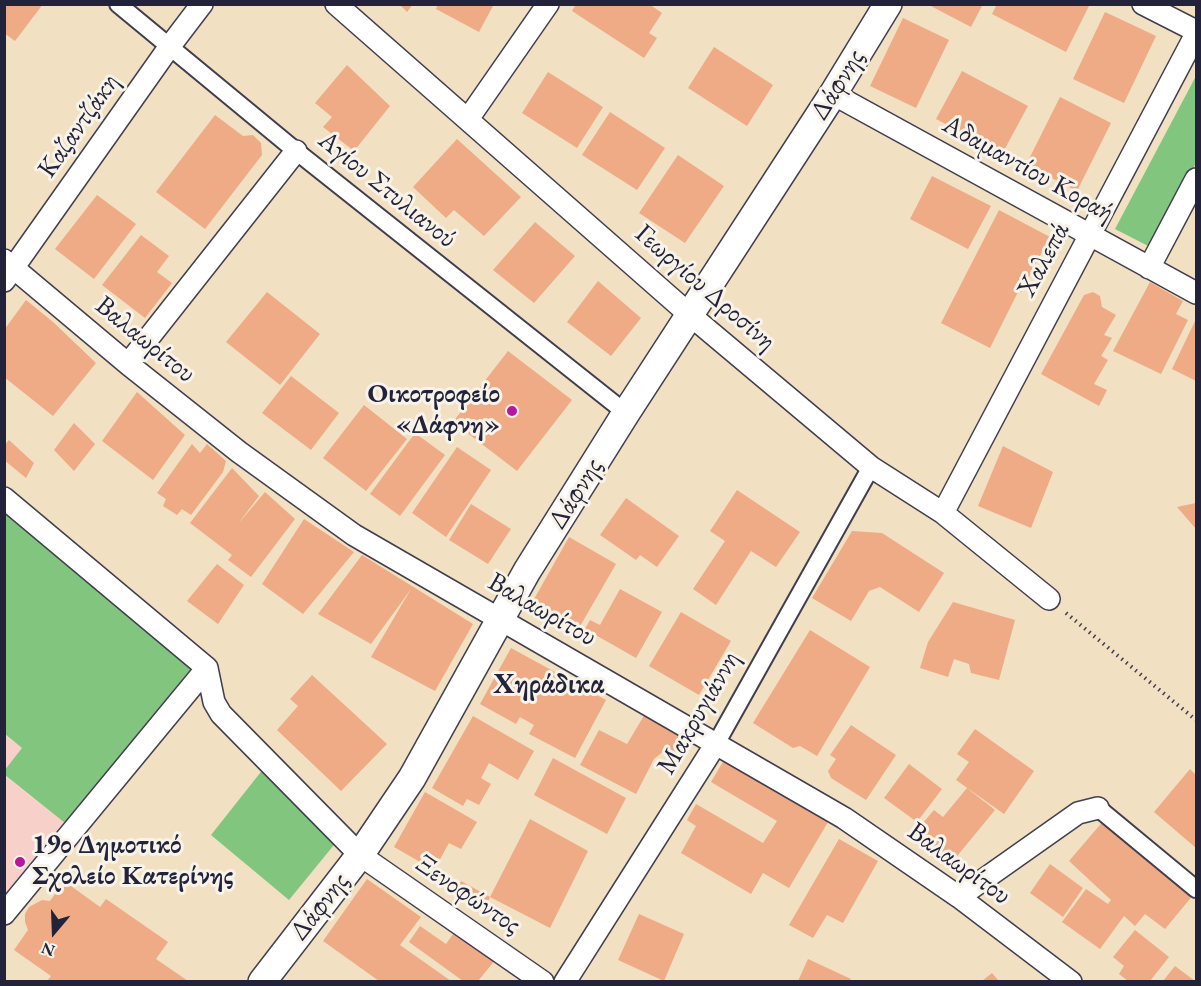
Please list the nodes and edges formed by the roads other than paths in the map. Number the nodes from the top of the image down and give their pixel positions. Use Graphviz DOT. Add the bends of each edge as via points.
graph roads {
  1 [pos="118,4"];
  2 [pos="202,4"];
  3 [pos="336,4"];
  4 [pos="548,4"];
  5 [pos="888,4"];
  6 [pos="1143,4"];
  7 [pos="1197,33"];
  8 [pos="170,46"];
  9 [pos="833,94"];
  10 [pos="468,119"];
  11 [pos="296,151"];
  12 [pos="1197,179"];
  13 [pos="1090,235"];
  14 [pos="1149,268"];
  15 [pos="8,270"];
  16 [pos="1197,293"];
  17 [pos="690,315"];
  18 [pos="128,364"];
  19 [pos="626,413"];
  20 [pos="871,467"];
  21 [pos="4,498"];
  22 [pos="943,513"];
  23 [pos="1049,599"];
  24 [pos="499,619"];
  25 [pos="207,668"];
  26 [pos="717,742"];
  27 [pos="1098,808"];
  28 [pos="360,855"];
  29 [pos="1197,889"];
  30 [pos="959,897"];
  31 [pos="4,914"];
  32 [pos="262,981"];
  33 [pos="543,981"];
  34 [pos="565,981"];
  35 [pos="1071,981"];
  1 -- 8 [label="street, Αγίου Στυλιανού"];
  2 -- 8 [label="street, Καζαντζάκη"];
  3 -- 10 [label="street, Γεωργίου Δροσίνη"];
  4 -- 10 [label="street"];
  5 -- 9 [label="street, Δάφνης"];
  6 -- 7 [label="street"];
  7 -- 13 [label="street, Χαλεπά"];
  8 -- 11 [label="street, Αγίου Στυλιανού"];
  8 -- 15 [label="street, Καζαντζάκη"];
  9 -- 13 [label="street, Αδαμαντίου Κοραή"];
  9 -- 17 [label="street, Δάφνης"];
  10 -- 17 [label="street, Γεωργίου Δροσίνη"];
  11 -- 18 [label="street"];
  11 -- 19 [label="street, Αγίου Στυλιανού"];
  12 -- 14 [label="street"];
  13 -- 14 [label="street, Αδαμαντίου Κοραή"];
  13 -- 22 [label="street, Χαλεπά"];
  14 -- 16 [label="street, Αδαμαντίου Κοραή"];
  15 -- 18 [label="street, Βαλαωρίτου"];
  17 -- 19 [label="street, Δάφνης"];
  17 -- 20 [label="street, Γεωργίου Δροσίνη"];
  18 -- 24 [label="street, Βαλαωρίτου" via="239,453 354,535"];
  19 -- 24 [label="street, Δάφνης"];
  20 -- 22 [label="street, Γεωργίου Δροσίνη"];
  20 -- 26 [label="street, Μακρυγιάννη"];
  21 -- 25 [label="street"];
  22 -- 23 [label="street, Γεωργίου Δροσίνη"];
  24 -- 26 [label="street, Βαλαωρίτου"];
  24 -- 28 [label="street, Δάφνης" via="412,778"];
  25 -- 28 [label="street, Ξενοφώντος" via="214,702 221,714"];
  25 -- 31 [label="street"];
  26 -- 30 [label="street, Βαλαωρίτου" via="844,818"];
  26 -- 34 [label="street, Μακρυγιάννη"];
  27 -- 29 [label="street"];
  27 -- 30 [label="street" via="1078,813"];
  28 -- 32 [label="street, Δάφνης"];
  28 -- 33 [label="street, Ξενοφώντος"];
  30 -- 35 [label="street, Βαλαωρίτου"];
}
